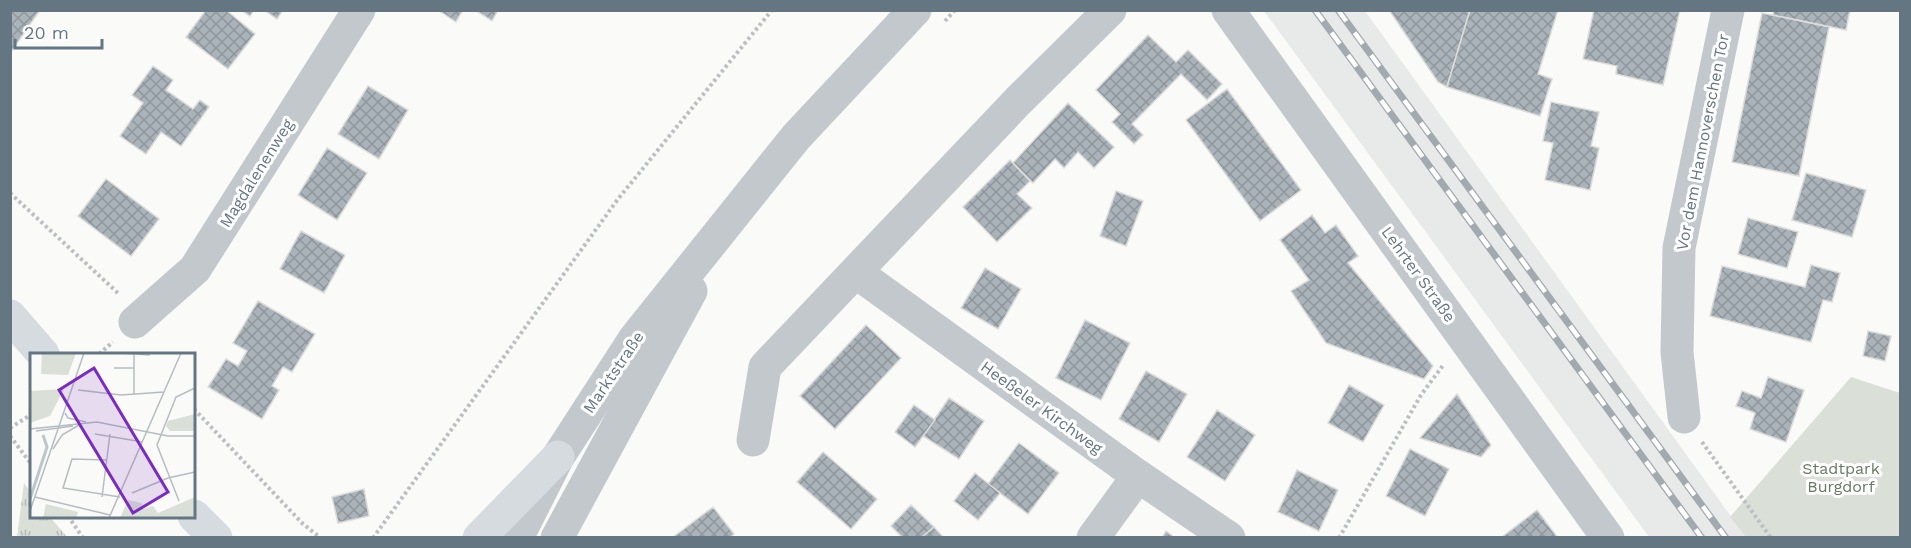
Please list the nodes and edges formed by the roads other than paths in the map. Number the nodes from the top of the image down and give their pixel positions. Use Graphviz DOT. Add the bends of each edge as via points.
graph roads {
  1 [pos="359,10"];
  2 [pos="915,10"];
  3 [pos="1110,10"];
  4 [pos="1228,10"];
  5 [pos="1728,10"];
  6 [pos="729,220"];
  7 [pos="857,273"];
  8 [pos="10,316"];
  9 [pos="135,322"];
  10 [pos="42,353"];
  11 [pos="1684,417"];
  12 [pos="753,440"];
  13 [pos="558,457"];
  14 [pos="1138,476"];
  15 [pos="195,517"];
  16 [pos="176,518"];
  17 [pos="190,537"];
  18 [pos="216,537"];
  19 [pos="479,537"];
  20 [pos="517,537"];
  21 [pos="557,537"];
  22 [pos="1093,537"];
  23 [pos="1229,537"];
  24 [pos="1608,537"];
  1 -- 9 [label="street, Magdalenenweg" via="195,269"];
  2 -- 6 [label="street, Marktstraße" via="796,137"];
  3 -- 7 [label="street" via="1018,101"];
  4 -- 24 [label="street, Lehrter Straße"];
  5 -- 11 [label="street, Vor dem Hannoverschen Tor" via="1679,248 1677,352"];
  6 -- 13 [label="street, Marktstraße" via="635,338"];
  6 -- 21 [label="street, Marktstraße"];
  7 -- 12 [label="street" via="765,367"];
  7 -- 14 [label="street, Heeßeler Kirchweg"];
  8 -- 10 [label="main road"];
  13 -- 19 [label="main road"];
  13 -- 20 [label="street, Marktstraße"];
  14 -- 22 [label="street"];
  14 -- 23 [label="street, Heeßeler Kirchweg"];
  15 -- 18 [label="main road"];
  16 -- 17 [label="main road"];
}
